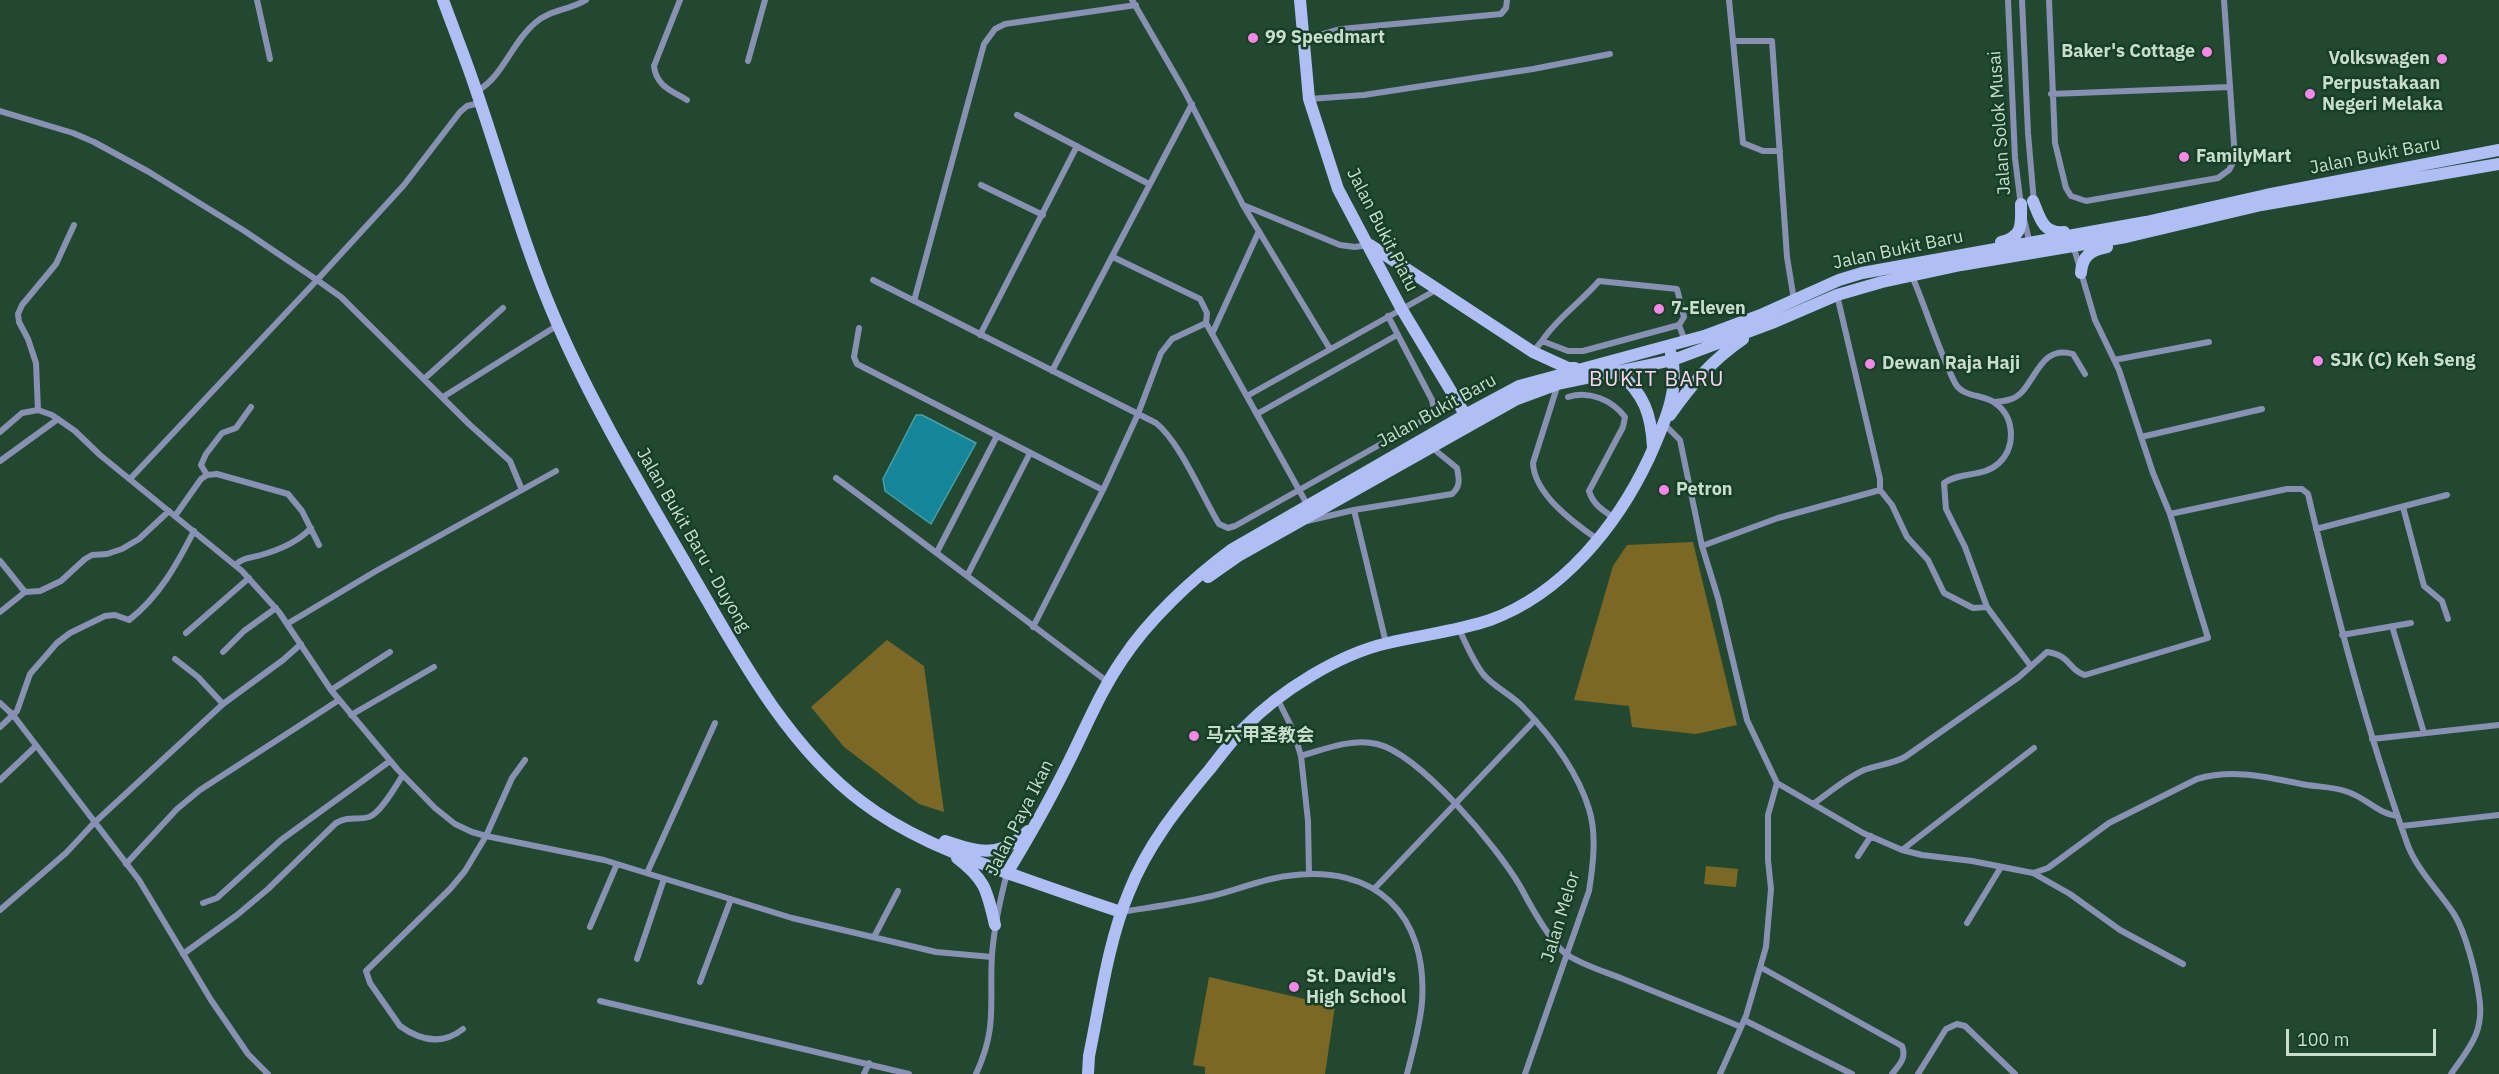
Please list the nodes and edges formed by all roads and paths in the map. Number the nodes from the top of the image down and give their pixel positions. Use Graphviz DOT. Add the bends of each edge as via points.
graph roads {
  1 [pos="257,0"];
  2 [pos="443,0"];
  3 [pos="586,0"];
  4 [pos="680,0"];
  5 [pos="765,0"];
  6 [pos="1300,0"];
  7 [pos="1507,0"];
  8 [pos="1729,0"];
  9 [pos="2008,0"];
  10 [pos="2022,0"];
  11 [pos="2049,0"];
  12 [pos="2224,0"];
  13 [pos="1134,3"];
  14 [pos="1302,40"];
  15 [pos="1733,41"];
  16 [pos="1610,54"];
  17 [pos="270,59"];
  18 [pos="748,61"];
  19 [pos="2230,87"];
  20 [pos="2051,94"];
  21 [pos="478,97"];
  22 [pos="1309,99"];
  23 [pos="687,100"];
  24 [pos="1192,104"];
  25 [pos="0,111"];
  26 [pos="1017,115"];
  27 [pos="1077,146"];
  28 [pos="2499,150"];
  29 [pos="1780,151"];
  30 [pos="2499,164"];
  31 [pos="1149,184"];
  32 [pos="981,185"];
  33 [pos="2027,202"];
  34 [pos="1244,205"];
  35 [pos="2181,213"];
  36 [pos="1043,215"];
  37 [pos="2203,219"];
  38 [pos="74,225"];
  39 [pos="1260,231"];
  40 [pos="2073,241"];
  41 [pos="1369,245"];
  42 [pos="2037,247"];
  43 [pos="1113,257"];
  44 [pos="1895,267"];
  45 [pos="2081,273"];
  46 [pos="1912,276"];
  47 [pos="317,280"];
  48 [pos="873,280"];
  49 [pos="1436,291"];
  50 [pos="1837,295"];
  51 [pos="1793,299"];
  52 [pos="914,301"];
  53 [pos="503,308"];
  54 [pos="1401,308"];
  55 [pos="1799,311"];
  56 [pos="1388,316"];
  57 [pos="1772,322"];
  58 [pos="1206,323"];
  59 [pos="558,325"];
  60 [pos="1680,325"];
  61 [pos="859,328"];
  62 [pos="1212,334"];
  63 [pos="980,335"];
  64 [pos="1397,335"];
  65 [pos="1542,341"];
  66 [pos="1685,342"];
  67 [pos="2209,342"];
  68 [pos="1670,347"];
  69 [pos="1330,349"];
  70 [pos="1533,352"];
  71 [pos="1673,360"];
  72 [pos="2114,360"];
  73 [pos="1581,369"];
  74 [pos="1052,371"];
  75 [pos="1619,372"];
  76 [pos="2085,375"];
  77 [pos="424,379"];
  78 [pos="1558,384"];
  79 [pos="1247,396"];
  80 [pos="1568,397"];
  81 [pos="443,398"];
  82 [pos="1995,402"];
  83 [pos="251,407"];
  84 [pos="2262,409"];
  85 [pos="38,410"];
  86 [pos="1138,414"];
  87 [pos="1257,414"];
  88 [pos="58,419"];
  89 [pos="1468,419"];
  90 [pos="1664,424"];
  91 [pos="0,432"];
  92 [pos="997,436"];
  93 [pos="2141,437"];
  94 [pos="1427,442"];
  95 [pos="1653,448"];
  96 [pos="1030,453"];
  97 [pos="0,461"];
  98 [pos="556,471"];
  99 [pos="207,475"];
  100 [pos="836,478"];
  101 [pos="130,479"];
  102 [pos="522,490"];
  103 [pos="1103,490"];
  104 [pos="1299,490"];
  105 [pos="1880,490"];
  106 [pos="2447,495"];
  107 [pos="2403,507"];
  108 [pos="1311,510"];
  109 [pos="1354,510"];
  110 [pos="169,511"];
  111 [pos="2170,514"];
  112 [pos="175,516"];
  113 [pos="1613,517"];
  114 [pos="1298,522"];
  115 [pos="311,528"];
  116 [pos="2316,529"];
  117 [pos="195,531"];
  118 [pos="1597,539"];
  119 [pos="319,545"];
  120 [pos="1702,546"];
  121 [pos="937,552"];
  122 [pos="0,561"];
  123 [pos="235,565"];
  124 [pos="968,574"];
  125 [pos="249,578"];
  126 [pos="25,592"];
  127 [pos="1169,605"];
  128 [pos="1987,607"];
  129 [pos="276,608"];
  130 [pos="0,612"];
  131 [pos="2448,619"];
  132 [pos="2411,623"];
  133 [pos="287,624"];
  134 [pos="2392,626"];
  135 [pos="1033,627"];
  136 [pos="1459,629"];
  137 [pos="186,633"];
  138 [pos="2342,635"];
  139 [pos="1386,643"];
  140 [pos="301,644"];
  141 [pos="223,652"];
  142 [pos="390,652"];
  143 [pos="175,659"];
  144 [pos="2030,664"];
  145 [pos="434,667"];
  146 [pos="1108,682"];
  147 [pos="331,690"];
  148 [pos="339,700"];
  149 [pos="1278,700"];
  150 [pos="0,703"];
  151 [pos="223,704"];
  152 [pos="13,715"];
  153 [pos="351,715"];
  154 [pos="1534,720"];
  155 [pos="714,723"];
  156 [pos="2499,725"];
  157 [pos="0,727"];
  158 [pos="2424,733"];
  159 [pos="2372,739"];
  160 [pos="36,746"];
  161 [pos="2034,748"];
  162 [pos="1301,756"];
  163 [pos="390,760"];
  164 [pos="525,760"];
  165 [pos="403,775"];
  166 [pos="0,780"];
  167 [pos="1777,783"];
  168 [pos="1813,804"];
  169 [pos="1454,805"];
  170 [pos="2499,815"];
  171 [pos="2397,816"];
  172 [pos="1037,822"];
  173 [pos="94,823"];
  174 [pos="896,825"];
  175 [pos="2402,826"];
  176 [pos="486,836"];
  177 [pos="1870,836"];
  178 [pos="947,850"];
  179 [pos="1902,850"];
  180 [pos="1858,856"];
  181 [pos="126,864"];
  182 [pos="617,864"];
  183 [pos="2001,867"];
  184 [pos="647,873"];
  185 [pos="1008,873"];
  186 [pos="2033,873"];
  187 [pos="1309,874"];
  188 [pos="664,879"];
  189 [pos="1375,888"];
  190 [pos="898,891"];
  191 [pos="731,899"];
  192 [pos="203,903"];
  193 [pos="0,910"];
  194 [pos="1121,912"];
  195 [pos="1967,924"];
  196 [pos="995,925"];
  197 [pos="590,927"];
  198 [pos="874,937"];
  199 [pos="183,954"];
  200 [pos="1567,956"];
  201 [pos="992,957"];
  202 [pos="637,958"];
  203 [pos="2183,964"];
  204 [pos="1762,968"];
  205 [pos="700,982"];
  206 [pos="600,1001"];
  207 [pos="1742,1023"];
  208 [pos="463,1029"];
  209 [pos="869,1063"];
  210 [pos="268,1074"];
  211 [pos="864,1074"];
  212 [pos="909,1074"];
  213 [pos="976,1074"];
  214 [pos="1088,1074"];
  215 [pos="1407,1074"];
  216 [pos="1525,1074"];
  217 [pos="1720,1074"];
  218 [pos="1852,1074"];
  219 [pos="1893,1074"];
  220 [pos="1918,1074"];
  221 [pos="2016,1074"];
  222 [pos="2451,1074"];
  1 -- 17 [label="street"];
  2 -- 21 [label="main road, Jalan Bukit Baru - Duyong"];
  3 -- 21 [label="street" via="534,23"];
  4 -- 23 [label="street" via="654,66 659,82"];
  5 -- 18 [label="street"];
  6 -- 14 [label="main road, Jalan Bukit Piatu"];
  7 -- 14 [label="street" via="1501,14 1341,29"];
  8 -- 15 [label="street"];
  9 -- 33 [label="street, Jalan Solok Musai" via="2012,106"];
  10 -- 33 [label="street, Jalan Solok Musai"];
  11 -- 20 [label="street"];
  12 -- 19 [label="street"];
  13 -- 24 [label="street"];
  13 -- 52 [label="street" via="1005,24 989,35"];
  14 -- 22 [label="main road, Jalan Bukit Piatu"];
  15 -- 29 [label="street" via="1743,143 1763,151"];
  15 -- 29 [label="street" via="1772,41"];
  16 -- 22 [label="street" via="1364,95"];
  19 -- 20 [label="street"];
  19 -- 20 [label="street" via="2235,159 2229,170 2218,178 2086,201 2071,196 2066,188 2055,143"];
  21 -- 47 [label="street" via="460,112 404,185"];
  21 -- 59 [label="main road, Jalan Bukit Baru - Duyong"];
  22 -- 41 [label="main road, Jalan Bukit Piatu" via="1338,189"];
  24 -- 31 [label="street"];
  24 -- 34 [label="street"];
  25 -- 47 [label="street" via="94,142 243,230"];
  26 -- 27 [label="street"];
  27 -- 31 [label="street"];
  27 -- 36 [label="street"];
  28 -- 35 [label="main road, Jalan Bukit Baru"];
  29 -- 51 [label="street"];
  30 -- 37 [label="main road, Jalan Bukit Baru"];
  31 -- 43 [label="street"];
  32 -- 36 [label="street"];
  33 -- 35 [label="main road" via="2046,229 2056,233"];
  33 -- 42 [label="street, Jalan Solok Musai"];
  33 -- 42 [label="street, Jalan Solok Musai"];
  33 -- 44 [label="main road" via="2020,230 2011,239"];
  34 -- 39 [label="street"];
  34 -- 41 [label="street" via="1340,245"];
  35 -- 40 [label="main road, Jalan Bukit Baru"];
  36 -- 63 [label="street"];
  37 -- 40 [label="main road, Jalan Bukit Baru"];
  37 -- 45 [label="main road" via="2180,231 2097,249 2082,262"];
  38 -- 85 [label="street" via="56,264 18,314 36,363"];
  39 -- 62 [label="street"];
  39 -- 69 [label="street"];
  40 -- 42 [label="main road, Jalan Bukit Baru"];
  40 -- 45 [label="street"];
  41 -- 49 [label="main road"];
  41 -- 54 [label="main road, Jalan Bukit Piatu"];
  42 -- 44 [label="main road, Jalan Bukit Baru"];
  42 -- 46 [label="main road, Jalan Bukit Baru"];
  43 -- 58 [label="street" via="1200,299 1207,313"];
  43 -- 74 [label="street"];
  44 -- 51 [label="main road, Jalan Bukit Baru" via="1839,280"];
  45 -- 72 [label="street" via="2095,320"];
  46 -- 50 [label="main road, Jalan Bukit Baru"];
  46 -- 82 [label="street" via="1957,386 1975,397"];
  47 -- 77 [label="street" via="341,297"];
  47 -- 101 [label="street"];
  48 -- 52 [label="street"];
  49 -- 54 [label="street"];
  49 -- 70 [label="main road"];
  50 -- 55 [label="main road, Jalan Bukit Baru"];
  50 -- 105 [label="street"];
  51 -- 55 [label="street"];
  51 -- 66 [label="main road, Jalan Bukit Baru"];
  52 -- 63 [label="street"];
  53 -- 77 [label="street"];
  54 -- 56 [label="street"];
  54 -- 89 [label="main road, Jalan Bukit Piatu"];
  55 -- 57 [label="main road, Jalan Bukit Baru"];
  56 -- 64 [label="street"];
  56 -- 69 [label="street"];
  57 -- 71 [label="main road, Jalan Bukit Baru"];
  57 -- 90 [label="main road" via="1708,367"];
  58 -- 62 [label="street"];
  58 -- 86 [label="street" via="1166,345"];
  59 -- 81 [label="street"];
  59 -- 174 [label="main road, Jalan Bukit Baru - Duyong" via="619,447 750,673 814,758 860,801"];
  60 -- 65 [label="street" via="1583,351 1568,351"];
  60 -- 65 [label="street" via="1684,317 1677,289 1599,281 1579,304 1551,326"];
  60 -- 66 [label="street"];
  61 -- 92 [label="street" via="854,357 857,364"];
  62 -- 79 [label="street"];
  63 -- 74 [label="street"];
  64 -- 87 [label="street"];
  64 -- 104 [label="street" via="1434,410 1429,417"];
  65 -- 70 [label="street"];
  66 -- 68 [label="main road, Jalan Bukit Baru"];
  67 -- 72 [label="street"];
  68 -- 71 [label="main road"];
  68 -- 73 [label="main road, Jalan Bukit Baru"];
  69 -- 79 [label="street"];
  70 -- 73 [label="main road" via="1568,368"];
  71 -- 75 [label="main road, Jalan Bukit Baru"];
  71 -- 90 [label="main road" via="1672,390"];
  72 -- 93 [label="street"];
  73 -- 89 [label="main road, Jalan Bukit Baru" via="1519,386"];
  74 -- 86 [label="street"];
  75 -- 78 [label="main road, Jalan Bukit Baru"];
  75 -- 95 [label="main road" via="1648,411"];
  76 -- 82 [label="street" via="2073,354 2055,353 2042,363 2021,393"];
  77 -- 81 [label="street"];
  78 -- 89 [label="main road, Jalan Bukit Baru"];
  78 -- 118 [label="street" via="1533,472 1569,520"];
  79 -- 87 [label="street"];
  80 -- 113 [label="street" via="1588,394 1617,407 1625,417 1590,491 1600,509"];
  81 -- 102 [label="street" via="510,461"];
  82 -- 128 [label="street" via="2011,427 2009,449 1988,471 1949,479 1943,490 1946,509"];
  83 -- 99 [label="street" via="236,428 222,433 206,454 201,465"];
  84 -- 93 [label="street"];
  85 -- 88 [label="street"];
  85 -- 91 [label="street" via="22,413"];
  86 -- 103 [label="street"];
  86 -- 104 [label="street" via="1166,431 1223,527 1235,526"];
  87 -- 104 [label="street"];
  88 -- 97 [label="street"];
  88 -- 101 [label="street"];
  89 -- 94 [label="main road, Jalan Bukit Baru"];
  90 -- 95 [label="main road"];
  90 -- 120 [label="street" via="1680,440"];
  92 -- 96 [label="street"];
  92 -- 121 [label="street"];
  93 -- 111 [label="street"];
  94 -- 108 [label="main road, Jalan Bukit Baru"];
  94 -- 109 [label="street" via="1457,468 1457,489 1444,496"];
  95 -- 113 [label="main road"];
  96 -- 103 [label="street"];
  96 -- 124 [label="street"];
  98 -- 102 [label="street"];
  99 -- 112 [label="street"];
  99 -- 115 [label="street" via="217,474 288,494"];
  100 -- 121 [label="street"];
  101 -- 110 [label="street"];
  102 -- 133 [label="street"];
  103 -- 135 [label="street"];
  104 -- 108 [label="street"];
  105 -- 120 [label="street" via="1778,518"];
  105 -- 128 [label="street" via="1907,537 1928,560 1944,593 1973,608"];
  106 -- 107 [label="street"];
  107 -- 116 [label="street"];
  107 -- 131 [label="street" via="2420,576 2429,592 2442,601"];
  108 -- 114 [label="main road, Jalan Paya Ikan"];
  108 -- 127 [label="main road, Jalan Paya Ikan" via="1231,550"];
  109 -- 114 [label="street"];
  109 -- 139 [label="street"];
  110 -- 112 [label="street"];
  110 -- 126 [label="street" via="122,549 93,555 51,587"];
  111 -- 116 [label="street" via="2253,495 2302,489 2307,494"];
  111 -- 144 [label="street" via="2208,638 2085,675 2057,653 2047,652"];
  112 -- 117 [label="street"];
  113 -- 118 [label="main road"];
  114 -- 127 [label="main road, Jalan Paya Ikan" via="1238,556"];
  115 -- 119 [label="street"];
  115 -- 123 [label="street" via="281,548 244,558"];
  116 -- 138 [label="street"];
  117 -- 123 [label="street"];
  117 -- 152 [label="street" via="164,585 138,614 129,620 105,616 57,643 30,674"];
  118 -- 136 [label="main road" via="1571,569 1542,593 1507,612"];
  120 -- 167 [label="street" via="1747,720"];
  121 -- 124 [label="street"];
  122 -- 126 [label="street"];
  123 -- 125 [label="street"];
  124 -- 135 [label="street"];
  125 -- 129 [label="street"];
  125 -- 137 [label="street"];
  126 -- 130 [label="street"];
  127 -- 146 [label="main road, Jalan Paya Ikan" via="1130,649"];
  128 -- 144 [label="street"];
  129 -- 133 [label="street"];
  129 -- 141 [label="street"];
  132 -- 134 [label="street"];
  133 -- 140 [label="street"];
  134 -- 138 [label="street"];
  134 -- 158 [label="street"];
  135 -- 146 [label="street"];
  136 -- 139 [label="main road"];
  136 -- 154 [label="street, Jalan Melor" via="1481,672 1520,703"];
  138 -- 159 [label="street"];
  139 -- 149 [label="main road" via="1342,659"];
  140 -- 147 [label="street"];
  140 -- 151 [label="street"];
  142 -- 147 [label="street"];
  143 -- 151 [label="street"];
  144 -- 168 [label="street" via="2019,677 1905,757 1866,769"];
  145 -- 153 [label="street"];
  146 -- 172 [label="main road, Jalan Paya Ikan"];
  147 -- 148 [label="street"];
  148 -- 153 [label="street"];
  148 -- 181 [label="street" via="200,790"];
  149 -- 162 [label="street"];
  149 -- 194 [label="main road" via="1245,726 1180,805 1147,854"];
  150 -- 152 [label="street"];
  151 -- 173 [label="street"];
  152 -- 157 [label="street"];
  152 -- 160 [label="street"];
  153 -- 163 [label="street"];
  154 -- 169 [label="street"];
  154 -- 200 [label="street, Jalan Melor" via="1576,780 1589,809 1592,828 1592,873"];
  155 -- 184 [label="street"];
  156 -- 158 [label="street"];
  158 -- 159 [label="street"];
  159 -- 171 [label="street"];
  160 -- 166 [label="street"];
  160 -- 173 [label="street"];
  161 -- 179 [label="street"];
  162 -- 169 [label="street" via="1361,742 1378,744 1428,778"];
  162 -- 187 [label="street"];
  163 -- 165 [label="street"];
  163 -- 192 [label="street" via="281,840 217,898"];
  164 -- 176 [label="street" via="512,778"];
  165 -- 176 [label="street" via="455,824"];
  165 -- 199 [label="street" via="375,815 345,818 336,823 268,889"];
  167 -- 168 [label="street"];
  167 -- 204 [label="street" via="1768,815 1771,889"];
  168 -- 177 [label="street"];
  169 -- 189 [label="street"];
  169 -- 200 [label="street" via="1506,864 1542,924"];
  170 -- 175 [label="street"];
  171 -- 175 [label="street"];
  171 -- 186 [label="street" via="2387,815 2347,791 2243,773 2213,774 2109,823 2048,868"];
  172 -- 174 [label="main road" via="1011,844 990,851 977,851"];
  172 -- 185 [label="main road, Jalan Paya Ikan"];
  173 -- 181 [label="street"];
  173 -- 193 [label="street"];
  174 -- 178 [label="main road, Jalan Bukit Baru - Duyong"];
  175 -- 222 [label="street" via="2413,857 2456,916 2480,997 2476,1039"];
  176 -- 182 [label="street"];
  176 -- 208 [label="street" via="450,889 366,971 370,983 407,1031 446,1040"];
  177 -- 179 [label="street"];
  177 -- 180 [label="street"];
  178 -- 185 [label="main road, Jalan Bukit Baru - Duyong"];
  178 -- 196 [label="main road" via="982,881"];
  179 -- 183 [label="street"];
  181 -- 199 [label="street" via="140,880"];
  182 -- 184 [label="street"];
  182 -- 197 [label="street"];
  183 -- 186 [label="street"];
  183 -- 195 [label="street"];
  184 -- 188 [label="street"];
  185 -- 194 [label="main road, Jalan Bukit Baru - Duyong"];
  185 -- 196 [label="street, Jalan Paya Ikan"];
  186 -- 203 [label="street" via="2120,930"];
  187 -- 189 [label="street" via="1357,879"];
  187 -- 194 [label="street"];
  188 -- 191 [label="street"];
  188 -- 202 [label="street"];
  189 -- 215 [label="street" via="1404,917 1421,964 1422,1002"];
  190 -- 198 [label="street"];
  191 -- 198 [label="street"];
  191 -- 205 [label="street"];
  194 -- 214 [label="main road"];
  196 -- 201 [label="street, Jalan Paya Ikan"];
  198 -- 201 [label="street" via="936,952"];
  199 -- 210 [label="street" via="248,1054"];
  200 -- 207 [label="street"];
  200 -- 216 [label="street, Jalan Melor"];
  201 -- 213 [label="street, Jalan Paya Ikan" via="993,1018"];
  204 -- 207 [label="street"];
  204 -- 219 [label="street" via="1902,1046 1903,1059"];
  206 -- 209 [label="street"];
  207 -- 217 [label="street"];
  207 -- 218 [label="street"];
  209 -- 211 [label="street"];
  209 -- 212 [label="street"];
  220 -- 221 [label="street" via="1946,1029 1957,1024 1965,1026"];
}
